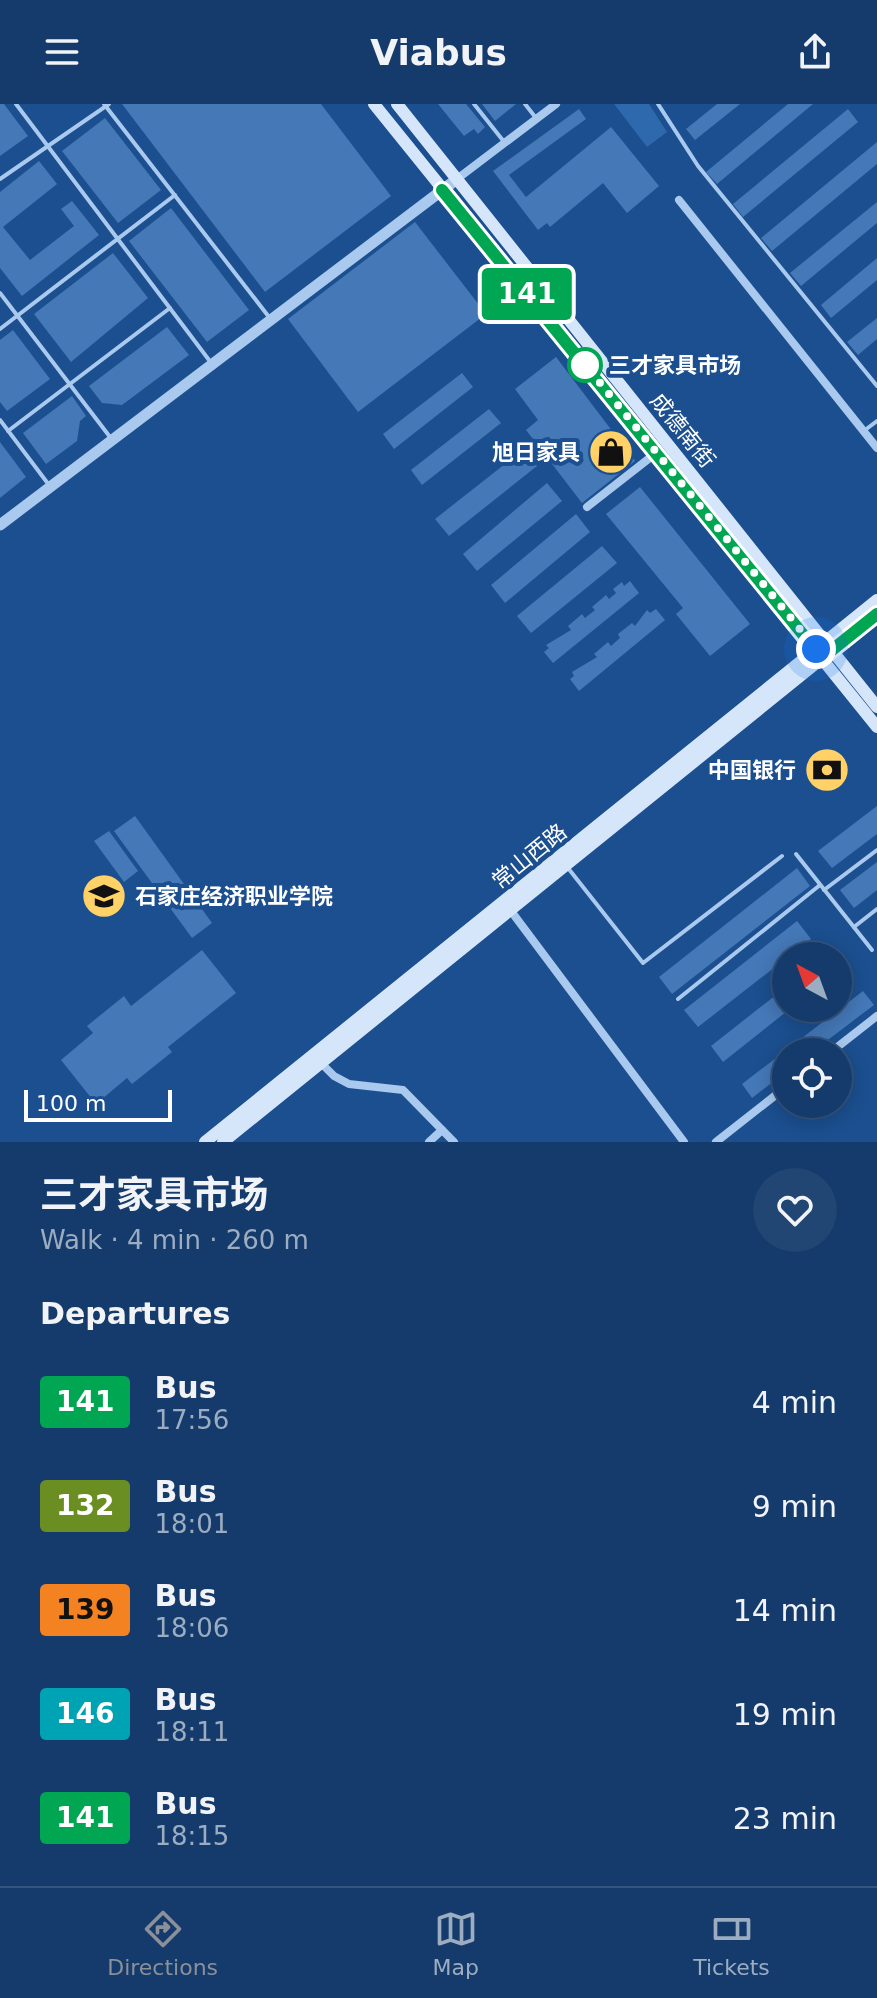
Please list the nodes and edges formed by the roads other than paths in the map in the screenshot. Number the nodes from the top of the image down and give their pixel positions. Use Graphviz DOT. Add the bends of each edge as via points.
graph roads {
  1 [pos="16,104"];
  2 [pos="374,104"];
  3 [pos="397,104"];
  4 [pos="474,104"];
  5 [pos="525,104"];
  6 [pos="556,104"];
  7 [pos="658,104"];
  8 [pos="106,105"];
  9 [pos="537,118"];
  10 [pos="505,143"];
  11 [pos="48,146"];
  12 [pos="0,179"];
  13 [pos="457,179"];
  14 [pos="442,190"];
  15 [pos="175,195"];
  16 [pos="679,200"];
  17 [pos="118,239"];
  18 [pos="0,293"];
  19 [pos="170,308"];
  20 [pos="17,315"];
  21 [pos="271,320"];
  22 [pos="0,329"];
  23 [pos="212,364"];
  24 [pos="70,385"];
  25 [pos="877,386"];
  26 [pos="0,420"];
  27 [pos="877,421"];
  28 [pos="8,431"];
  29 [pos="863,431"];
  30 [pos="112,440"];
  31 [pos="877,448"];
  32 [pos="656,453"];
  33 [pos="50,487"];
  34 [pos="587,507"];
  35 [pos="0,525"];
  36 [pos="877,600"];
  37 [pos="877,614"];
  38 [pos="824,650"];
  39 [pos="877,707"];
  40 [pos="877,727"];
  41 [pos="877,850"];
  42 [pos="796,854"];
  43 [pos="782,856"];
  44 [pos="566,866"];
  45 [pos="822,887"];
  46 [pos="877,909"];
  47 [pos="511,911"];
  48 [pos="853,927"];
  49 [pos="872,950"];
  50 [pos="678,999"];
  51 [pos="877,1016"];
  52 [pos="849,1038"];
  53 [pos="321,1063"];
  54 [pos="772,1098"];
  55 [pos="442,1130"];
  56 [pos="205,1142"];
  57 [pos="223,1142"];
  58 [pos="429,1142"];
  59 [pos="454,1142"];
  60 [pos="684,1142"];
  61 [pos="716,1142"];
  1 -- 11 [label="lane"];
  2 -- 14 [label="main road, 成德南街"];
  3 -- 13 [label="main road, 成德南街"];
  4 -- 10 [label="lane"];
  5 -- 9 [label="lane"];
  6 -- 9 [label="street"];
  7 -- 25 [label="lane" via="698,166"];
  8 -- 11 [label="lane"];
  8 -- 15 [label="lane"];
  9 -- 10 [label="street"];
  10 -- 13 [label="street"];
  11 -- 12 [label="lane"];
  11 -- 17 [label="lane"];
  13 -- 14 [label="street"];
  13 -- 38 [label="main road, 成德南街"];
  14 -- 21 [label="street"];
  14 -- 32 [label="main road, 成德南街"];
  15 -- 17 [label="lane"];
  15 -- 21 [label="lane"];
  16 -- 29 [label="street"];
  17 -- 19 [label="lane"];
  17 -- 20 [label="lane"];
  18 -- 20 [label="lane"];
  19 -- 23 [label="lane"];
  19 -- 24 [label="lane"];
  20 -- 22 [label="lane"];
  20 -- 24 [label="lane"];
  21 -- 23 [label="street"];
  23 -- 30 [label="street"];
  24 -- 28 [label="lane"];
  24 -- 30 [label="lane"];
  26 -- 28 [label="lane"];
  27 -- 29 [label="lane"];
  28 -- 33 [label="lane"];
  29 -- 31 [label="street"];
  30 -- 33 [label="street"];
  32 -- 34 [label="street"];
  32 -- 38 [label="main road, 成德南街"];
  33 -- 35 [label="street"];
  36 -- 38 [label="main road, 常山西路"];
  37 -- 38 [label="main road, 常山西路"];
  38 -- 39 [label="main road, 成德南街"];
  38 -- 40 [label="main road, 成德南街"];
  38 -- 44 [label="main road, 常山西路"];
  38 -- 56 [label="main road, 常山西路"];
  41 -- 45 [label="lane"];
  42 -- 45 [label="lane"];
  43 -- 44 [label="lane" via="643,963"];
  44 -- 47 [label="main road, 常山西路"];
  45 -- 48 [label="lane"];
  45 -- 50 [label="lane"];
  46 -- 48 [label="lane"];
  47 -- 53 [label="main road, 常山西路"];
  47 -- 60 [label="street"];
  48 -- 49 [label="lane"];
  51 -- 52 [label="street"];
  53 -- 55 [label="street" via="349,1084 403,1090"];
  53 -- 57 [label="main road, 常山西路"];
  54 -- 61 [label="street"];
  55 -- 58 [label="street"];
  55 -- 59 [label="street"];
}
